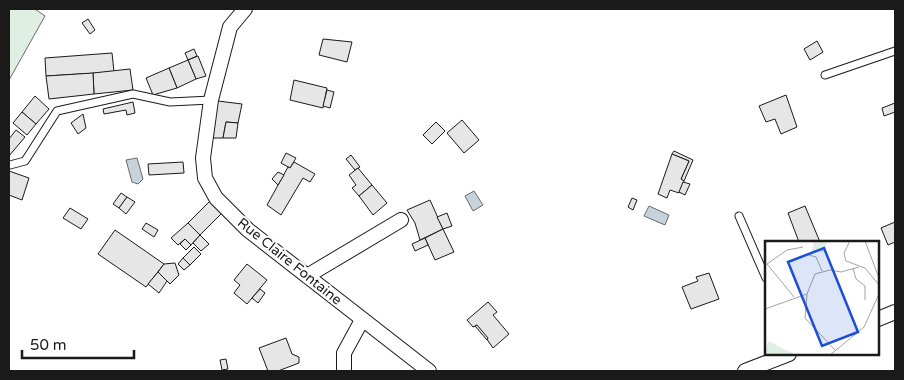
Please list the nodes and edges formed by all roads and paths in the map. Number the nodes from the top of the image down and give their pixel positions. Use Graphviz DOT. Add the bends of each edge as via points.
graph roads {
  1 [pos="245,9"];
  2 [pos="895,51"];
  3 [pos="825,75"];
  4 [pos="210,100"];
  5 [pos="10,165"];
  6 [pos="739,216"];
  7 [pos="401,220"];
  8 [pos="307,276"];
  9 [pos="765,276"];
  10 [pos="895,312"];
  11 [pos="879,319"];
  12 [pos="362,320"];
  13 [pos="786,355"];
  14 [pos="344,371"];
  15 [pos="429,371"];
  16 [pos="745,371"];
  1 -- 4 [label="street, Rue Claire Fontaine" via="230,27"];
  2 -- 3 [label="lane"];
  4 -- 5 [label="lane" via="170,102 133,94 57,111 25,161"];
  4 -- 8 [label="street, Rue Claire Fontaine" via="203,158 205,178 216,198 248,230"];
  6 -- 9 [label="lane"];
  7 -- 8 [label="street"];
  8 -- 12 [label="street, Rue Claire Fontaine"];
  10 -- 11 [label="street"];
  12 -- 14 [label="street" via="344,353"];
  12 -- 15 [label="street, Rue Claire Fontaine"];
  13 -- 16 [label="street"];
}
